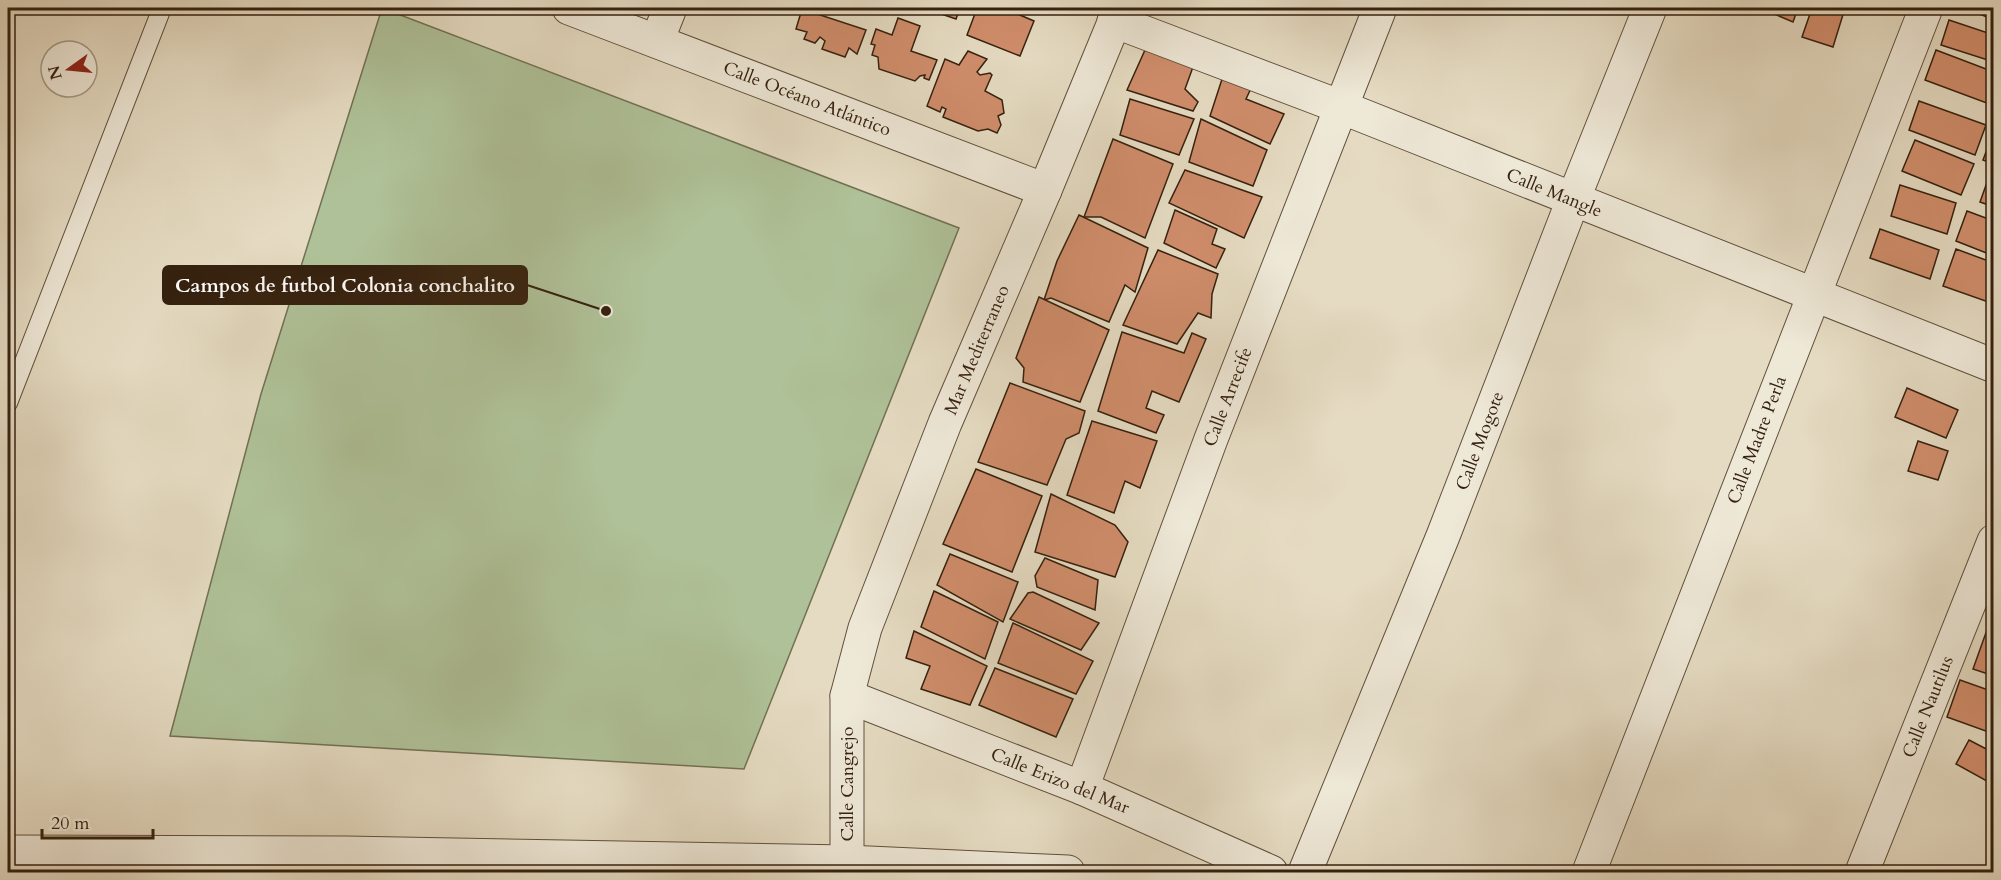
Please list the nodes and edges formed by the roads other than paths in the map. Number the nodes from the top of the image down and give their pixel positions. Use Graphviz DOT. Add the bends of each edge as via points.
graph roads {
  1 [pos="162,8"];
  2 [pos="569,8"];
  3 [pos="670,8"];
  4 [pos="1380,8"];
  5 [pos="1650,8"];
  6 [pos="1926,8"];
  7 [pos="1117,14"];
  8 [pos="657,41"];
  9 [pos="1341,107"];
  10 [pos="1045,190"];
  11 [pos="1573,200"];
  12 [pos="1814,293"];
  13 [pos="1994,366"];
  14 [pos="8,403"];
  15 [pos="1994,541"];
  16 [pos="847,696"];
  17 [pos="1082,788"];
  18 [pos="8,852"];
  19 [pos="847,867"];
  20 [pos="1068,873"];
  21 [pos="1271,873"];
  22 [pos="1305,873"];
  23 [pos="1589,873"];
  24 [pos="1862,873"];
  1 -- 14 [label="lane"];
  2 -- 8 [label="street, Calle Océano Atlántico"];
  3 -- 8 [label="street"];
  4 -- 9 [label="street, Calle Arrecife"];
  5 -- 11 [label="street, Calle Mogote"];
  6 -- 12 [label="street, Calle Madre Perla"];
  7 -- 9 [label="street, Calle Mangle"];
  7 -- 10 [label="street, Mar Mediterraneo"];
  8 -- 10 [label="street, Calle Océano Atlántico"];
  9 -- 11 [label="street, Calle Mangle"];
  9 -- 17 [label="street, Calle Arrecife" via="1211,440"];
  10 -- 16 [label="street, Mar Mediterraneo" via="884,577 865,628"];
  11 -- 12 [label="street, Calle Mangle"];
  11 -- 22 [label="street, Calle Mogote" via="1439,547"];
  12 -- 13 [label="street, Calle Mangle"];
  12 -- 23 [label="street, Calle Madre Perla"];
  15 -- 24 [label="street, Calle Nautilus"];
  16 -- 17 [label="street, Calle Erizo del Mar"];
  16 -- 19 [label="street, Calle Cangrejo"];
  17 -- 21 [label="street, Calle Erizo del Mar"];
  18 -- 19 [label="street" via="346,853"];
  19 -- 20 [label="street"];
}
